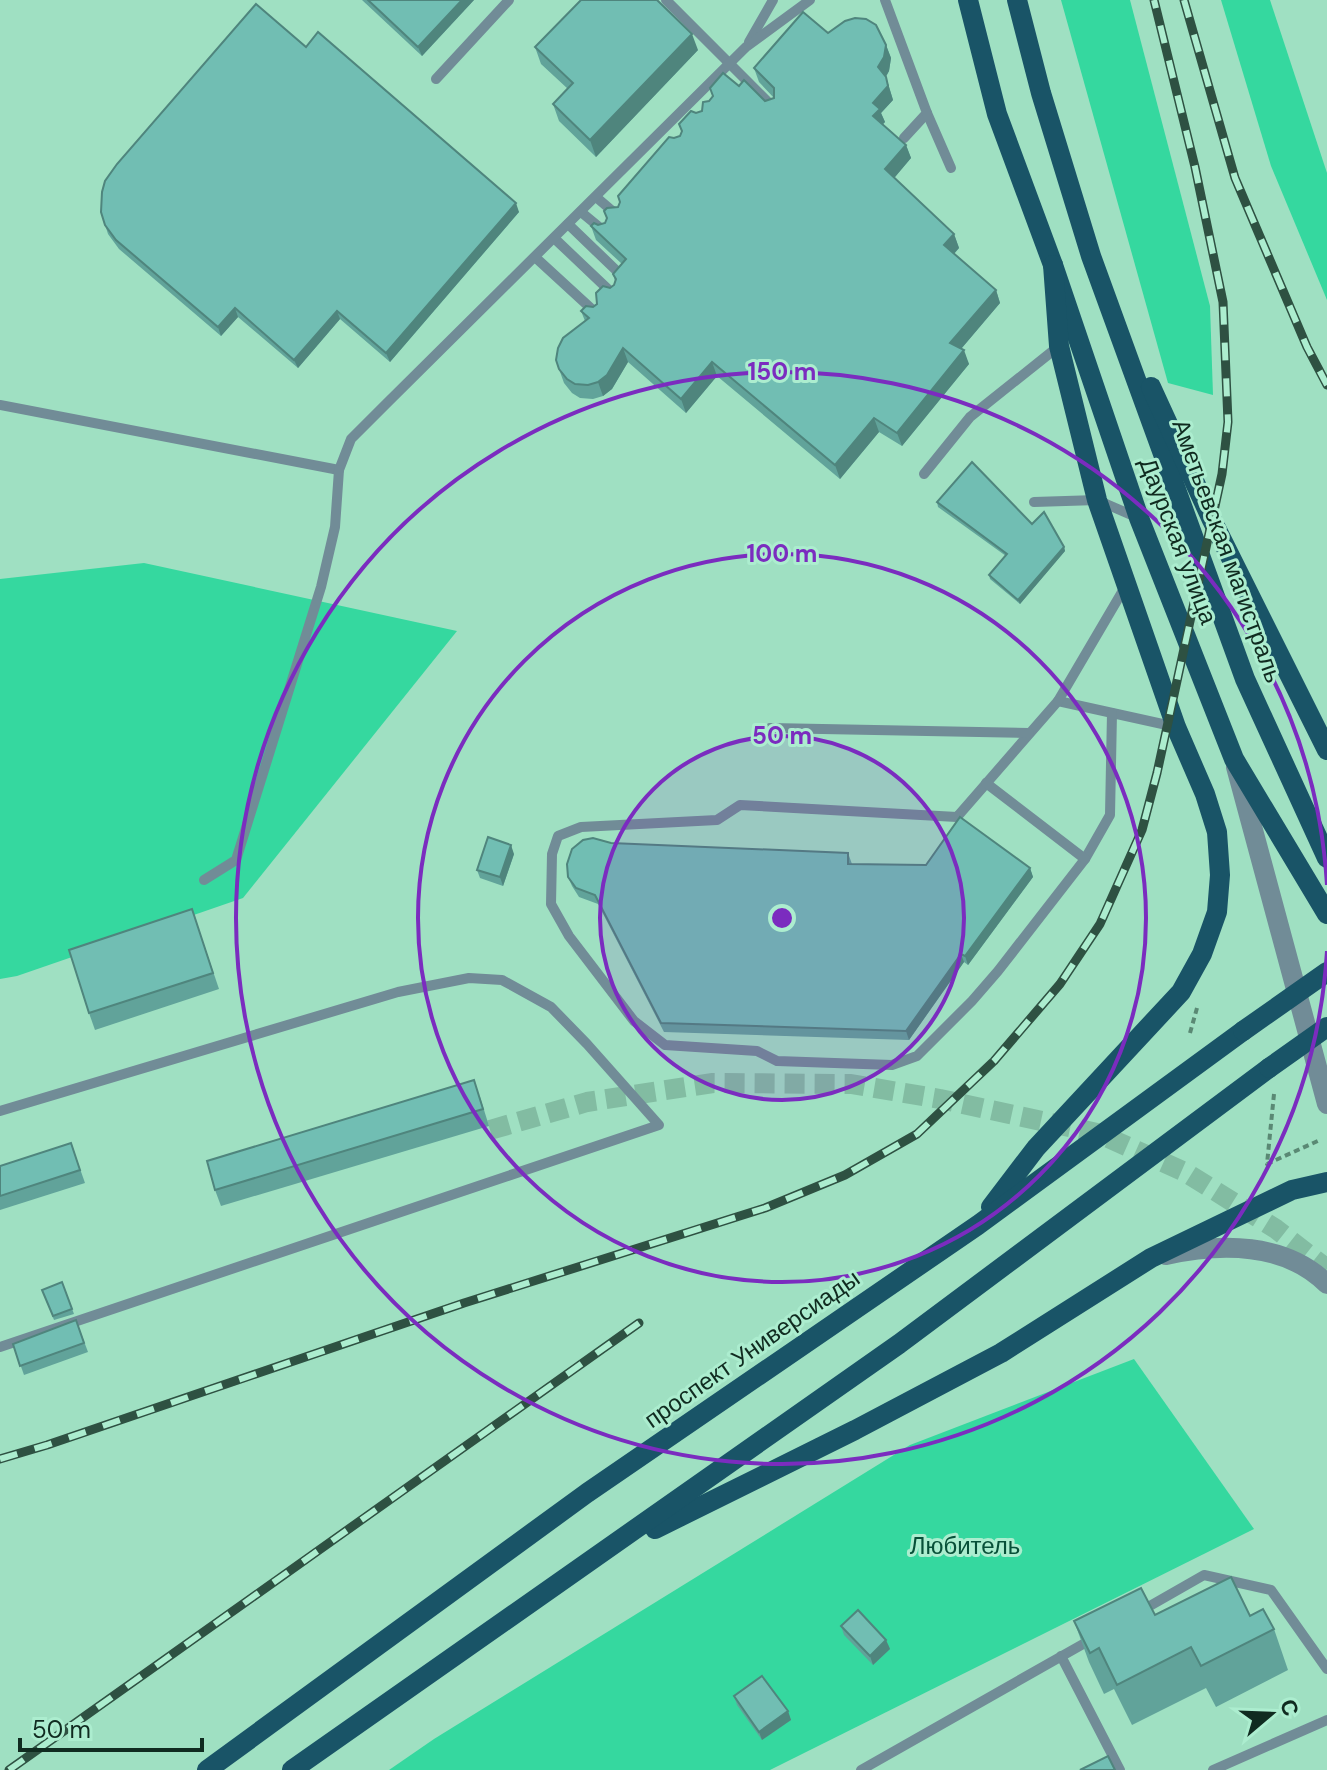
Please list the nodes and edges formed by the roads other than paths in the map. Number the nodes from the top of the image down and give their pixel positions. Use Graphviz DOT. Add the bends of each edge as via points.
graph roads {
  1 [pos="509,0"];
  2 [pos="666,0"];
  3 [pos="773,0"];
  4 [pos="810,0"];
  5 [pos="885,0"];
  6 [pos="968,0"];
  7 [pos="1017,0"];
  8 [pos="746,47"];
  9 [pos="728,64"];
  10 [pos="436,79"];
  11 [pos="773,107"];
  12 [pos="927,113"];
  13 [pos="904,138"];
  14 [pos="951,168"];
  15 [pos="596,197"];
  16 [pos="581,212"];
  17 [pos="617,215"];
  18 [pos="568,224"];
  19 [pos="604,231"];
  20 [pos="554,238"];
  21 [pos="1091,256"];
  22 [pos="535,257"];
  23 [pos="1053,265"];
  24 [pos="621,275"];
  25 [pos="613,294"];
  26 [pos="596,313"];
  27 [pos="1059,346"];
  28 [pos="0,405"];
  29 [pos="339,470"];
  30 [pos="924,474"];
  31 [pos="1097,500"];
  32 [pos="1034,502"];
  33 [pos="1139,518"];
  34 [pos="1126,585"];
  35 [pos="1058,701"];
  36 [pos="1112,713"];
  37 [pos="1176,727"];
  38 [pos="770,728"];
  39 [pos="1029,733"];
  40 [pos="1327,750"];
  41 [pos="1234,759"];
  42 [pos="986,783"];
  43 [pos="1327,858"];
  44 [pos="1085,859"];
  45 [pos="204,880"];
  46 [pos="1327,914"];
  47 [pos="1327,972"];
  48 [pos="1327,1027"];
  49 [pos="1327,1104"];
  50 [pos="0,1111"];
  51 [pos="1327,1182"];
  52 [pos="978,1225"];
  53 [pos="1151,1258"];
  54 [pos="1327,1284"];
  55 [pos="0,1347"];
  56 [pos="598,1557"];
  57 [pos="1126,1619"];
  58 [pos="1100,1634"];
  59 [pos="1061,1656"];
  60 [pos="1327,1669"];
  61 [pos="1327,1720"];
  62 [pos="207,1770"];
  63 [pos="292,1770"];
  64 [pos="861,1770"];
  65 [pos="1120,1770"];
  66 [pos="1213,1770"];
  1 -- 10 [label="lane"];
  2 -- 9 [label="lane"];
  3 -- 8 [label="lane"];
  4 -- 8 [label="lane"];
  5 -- 12 [label="lane"];
  6 -- 23 [label="main road, Даурская улица" via="997,114"];
  7 -- 21 [label="main road"];
  8 -- 9 [label="lane"];
  9 -- 11 [label="lane"];
  9 -- 15 [label="lane" via="666,134"];
  12 -- 13 [label="lane"];
  12 -- 14 [label="lane"];
  15 -- 16 [label="lane"];
  15 -- 17 [label="lane"];
  16 -- 18 [label="lane"];
  16 -- 19 [label="lane"];
  18 -- 20 [label="lane"];
  18 -- 24 [label="lane"];
  20 -- 22 [label="lane"];
  20 -- 25 [label="lane"];
  21 -- 40 [label="main road" via="1212,520"];
  21 -- 43 [label="main road, Аметьевская магистраль" via="1245,679"];
  22 -- 26 [label="lane"];
  22 -- 29 [label="lane" via="351,439"];
  23 -- 27 [label="main road"];
  23 -- 33 [label="main road, Даурская улица"];
  27 -- 30 [label="lane" via="970,417"];
  27 -- 31 [label="main road"];
  28 -- 29 [label="lane"];
  29 -- 45 [label="lane" via="335,527 321,587 236,860"];
  31 -- 32 [label="lane"];
  31 -- 33 [label="lane"];
  31 -- 34 [label="main road"];
  33 -- 41 [label="main road, Даурская улица"];
  34 -- 35 [label="lane"];
  34 -- 37 [label="main road"];
  35 -- 36 [label="lane"];
  35 -- 39 [label="lane"];
  36 -- 37 [label="lane"];
  36 -- 44 [label="lane" via="1110,815"];
  37 -- 52 [label="main road" via="1217,832 1217,912 1202,954 1181,992 1036,1148"];
  38 -- 39 [label="lane"];
  39 -- 42 [label="lane"];
  41 -- 46 [label="main road"];
  41 -- 49 [label="street, Даурская улица"];
  42 -- 44 [label="lane"];
  42 -- 44 [label="lane" via="957,817 740,805 717,820 581,827 558,836 552,854 551,904 634,1021 665,1045 757,1051 777,1061 892,1065 917,1056 972,1001"];
  47 -- 52 [label="main road, проспект Универсиады, bridge"];
  48 -- 56 [label="main road, bridge" via="899,1344"];
  50 -- 55 [label="lane" via="398,992 469,978 502,980 551,1007 659,1125"];
  51 -- 53 [label="main road" via="1292,1190"];
  52 -- 62 [label="main road, проспект Универсиады" via="587,1493"];
  53 -- 54 [label="street" via="1233,1246 1278,1254 1314,1271"];
  53 -- 56 [label="main road" via="1001,1353"];
  56 -- 63 [label="main road"];
  57 -- 60 [label="lane" via="1204,1575 1271,1590"];
  58 -- 59 [label="lane"];
  59 -- 64 [label="lane"];
  59 -- 65 [label="lane" via="1108,1762"];
  61 -- 66 [label="lane"];
}
